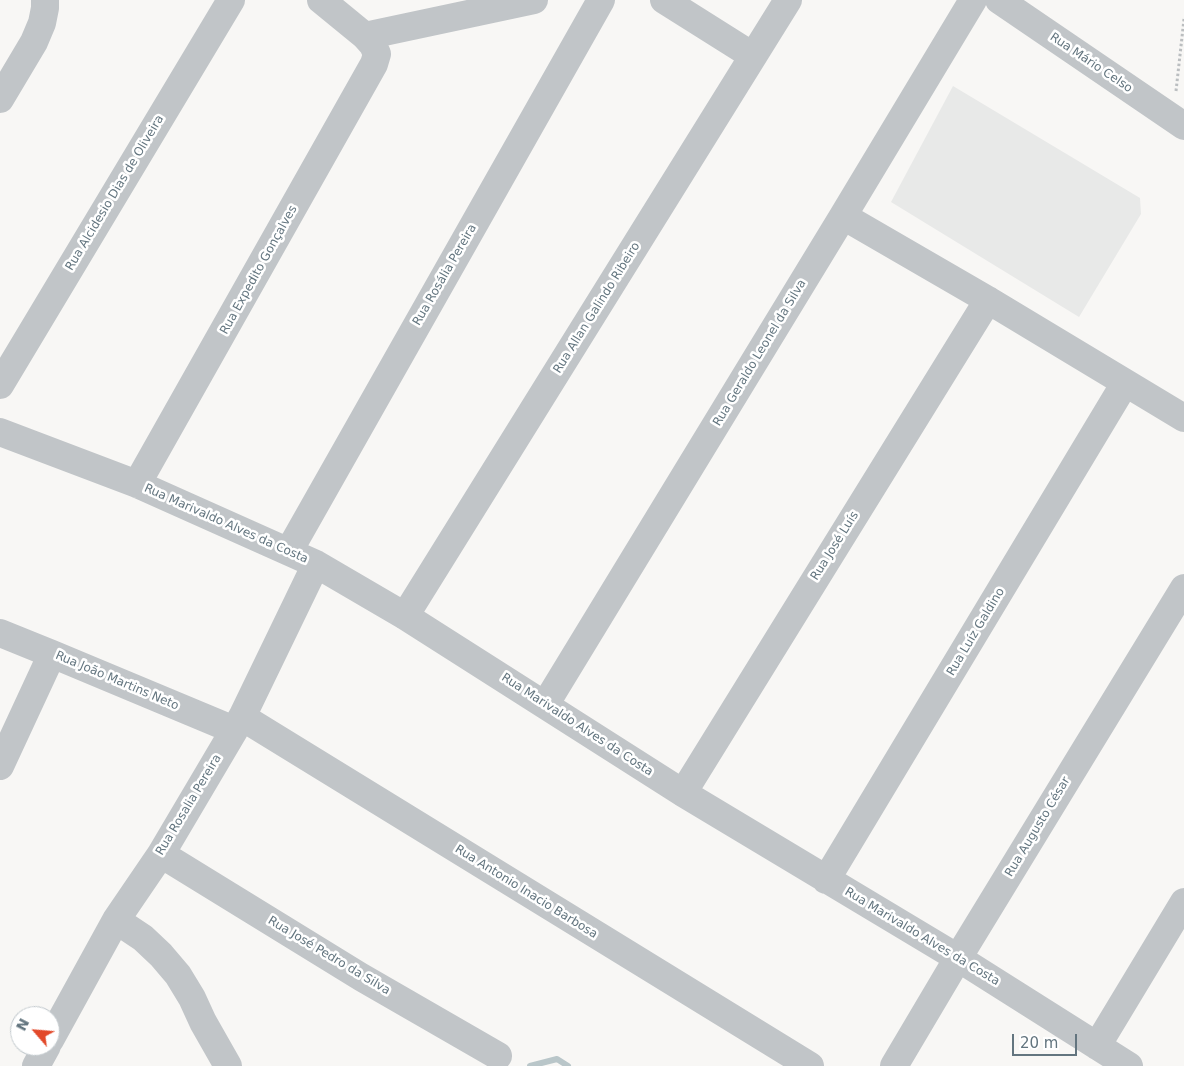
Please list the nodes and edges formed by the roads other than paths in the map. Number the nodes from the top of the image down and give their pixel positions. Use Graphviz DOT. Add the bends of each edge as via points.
graph roads {
  1 [pos="45,0"];
  2 [pos="231,0"];
  3 [pos="321,0"];
  4 [pos="534,0"];
  5 [pos="601,0"];
  6 [pos="664,0"];
  7 [pos="788,0"];
  8 [pos="973,0"];
  9 [pos="999,0"];
  10 [pos="371,45"];
  11 [pos="753,56"];
  12 [pos="0,99"];
  13 [pos="1178,122"];
  14 [pos="843,216"];
  15 [pos="988,300"];
  16 [pos="1125,383"];
  17 [pos="0,385"];
  18 [pos="1184,418"];
  19 [pos="0,432"];
  20 [pos="137,484"];
  21 [pos="289,551"];
  22 [pos="316,564"];
  23 [pos="1184,588"];
  24 [pos="406,616"];
  25 [pos="0,633"];
  26 [pos="52,654"];
  27 [pos="545,704"];
  28 [pos="238,724"];
  29 [pos="0,766"];
  30 [pos="683,793"];
  31 [pos="161,854"];
  32 [pos="826,880"];
  33 [pos="1184,902"];
  34 [pos="116,920"];
  35 [pos="958,958"];
  36 [pos="60,1022"];
  37 [pos="1097,1046"];
  38 [pos="498,1056"];
  39 [pos="228,1066"];
  40 [pos="810,1066"];
  41 [pos="894,1066"];
  42 [pos="1129,1066"];
  1 -- 12 [label="street" via="37,35"];
  2 -- 17 [label="street, Rua Alcidesio Dias de Oliveira"];
  3 -- 10 [label="street"];
  4 -- 10 [label="street"];
  5 -- 21 [label="street, Rua Rosália Pereira"];
  6 -- 11 [label="street"];
  7 -- 11 [label="street, Rua Allan Galindo Ribeiro"];
  8 -- 14 [label="street, Rua Geraldo Leonel da Silva"];
  9 -- 13 [label="street, Rua Mário Celso"];
  10 -- 20 [label="street, Rua Expedito Gonçalves" via="374,64 369,74"];
  11 -- 24 [label="street, Rua Allan Galindo Ribeiro"];
  14 -- 15 [label="street"];
  14 -- 27 [label="street, Rua Geraldo Leonel da Silva"];
  15 -- 16 [label="street"];
  15 -- 30 [label="street, Rua José Luís"];
  16 -- 18 [label="street"];
  16 -- 32 [label="street, Rua Luíz Galdino"];
  19 -- 20 [label="street, Rua Marivaldo Alves da Costa"];
  20 -- 21 [label="street, Rua Marivaldo Alves da Costa"];
  21 -- 22 [label="street, Rua Marivaldo Alves da Costa"];
  22 -- 24 [label="street, Rua Marivaldo Alves da Costa"];
  22 -- 28 [label="street, Rua Rosalia Pereira"];
  23 -- 35 [label="street, Rua Augusto César"];
  24 -- 27 [label="street, Rua Marivaldo Alves da Costa"];
  25 -- 26 [label="street, Rua João Martins Neto"];
  26 -- 28 [label="street, Rua João Martins Neto"];
  26 -- 29 [label="street"];
  27 -- 30 [label="street, Rua Marivaldo Alves da Costa"];
  28 -- 31 [label="street, Rua Rosalia Pereira"];
  28 -- 40 [label="street, Rua Antonio Inacio Barbosa"];
  30 -- 32 [label="street, Rua Marivaldo Alves da Costa"];
  31 -- 34 [label="street, Rua Rosalia Pereira"];
  31 -- 38 [label="street, Rua José Pedro da Silva" via="361,977"];
  32 -- 35 [label="street, Rua Marivaldo Alves da Costa"];
  33 -- 37 [label="street"];
  34 -- 36 [label="street, Rua Rosalia Pereira"];
  34 -- 39 [label="street" via="143,938 178,975"];
  35 -- 37 [label="street, Rua Marivaldo Alves da Costa"];
  35 -- 41 [label="street, Rua Augusto César"];
  37 -- 42 [label="street, Rua Marivaldo Alves da Costa"];
}
